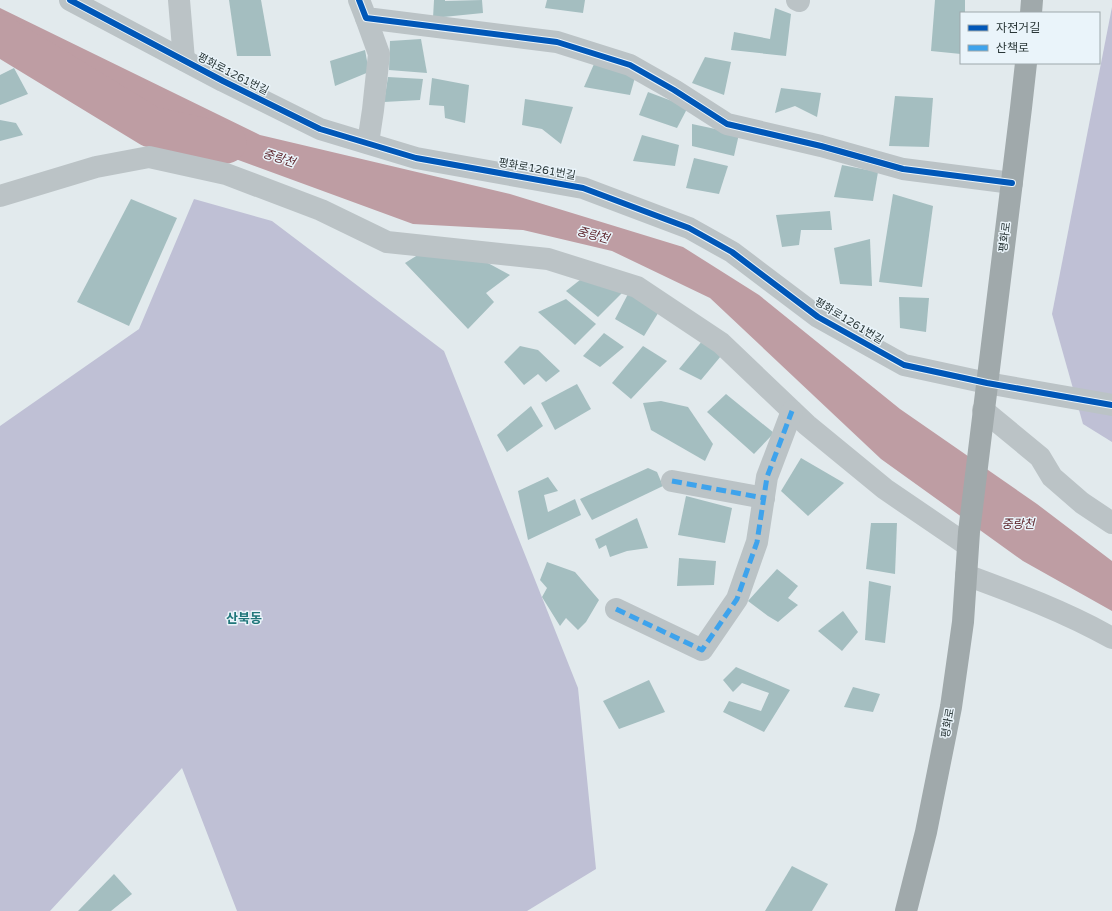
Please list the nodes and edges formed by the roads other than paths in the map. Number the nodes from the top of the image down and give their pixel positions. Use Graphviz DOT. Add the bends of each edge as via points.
graph roads {
  1 [pos="70,0"];
  2 [pos="179,0"];
  3 [pos="1032,0"];
  4 [pos="363,9"];
  5 [pos="1031,12"];
  6 [pos="184,60"];
  7 [pos="1026,64"];
  8 [pos="368,144"];
  9 [pos="1012,183"];
  10 [pos="0,196"];
  11 [pos="987,383"];
  12 [pos="1112,405"];
  13 [pos="983,410"];
  14 [pos="792,411"];
  15 [pos="672,481"];
  16 [pos="764,498"];
  17 [pos="1112,523"];
  18 [pos="968,538"];
  19 [pos="966,575"];
  20 [pos="616,609"];
  21 [pos="1112,638"];
  22 [pos="906,911"];
  1 -- 6 [label="street, 평화로1261번길"];
  2 -- 6 [label="street"];
  3 -- 5 [label="main road"];
  4 -- 8 [label="street" via="379,54"];
  4 -- 9 [label="street" via="557,42 630,65 727,124 903,169"];
  6 -- 8 [label="street, 평화로1261번길" via="320,129"];
  7 -- 9 [label="main road, 평화로"];
  8 -- 11 [label="street, 평화로1261번길" via="416,158 583,188 689,228 732,252 818,317 904,365"];
  9 -- 11 [label="main road, 평화로"];
  10 -- 14 [label="street" via="96,167 149,157 226,174 321,210 387,242 548,259 637,287 721,343"];
  11 -- 12 [label="street, 평화로1261번길"];
  11 -- 13 [label="main road, 평화로"];
  13 -- 17 [label="street" via="1040,457 1052,477 1082,503"];
  13 -- 18 [label="main road, 평화로"];
  14 -- 16 [label="street" via="767,477"];
  14 -- 18 [label="street" via="885,489"];
  15 -- 16 [label="street"];
  16 -- 20 [label="street" via="757,542 737,599 702,650"];
  18 -- 19 [label="main road, 평화로"];
  19 -- 21 [label="street" via="1028,598"];
  19 -- 22 [label="main road, 평화로" via="963,622 951,707 926,832"];
}
